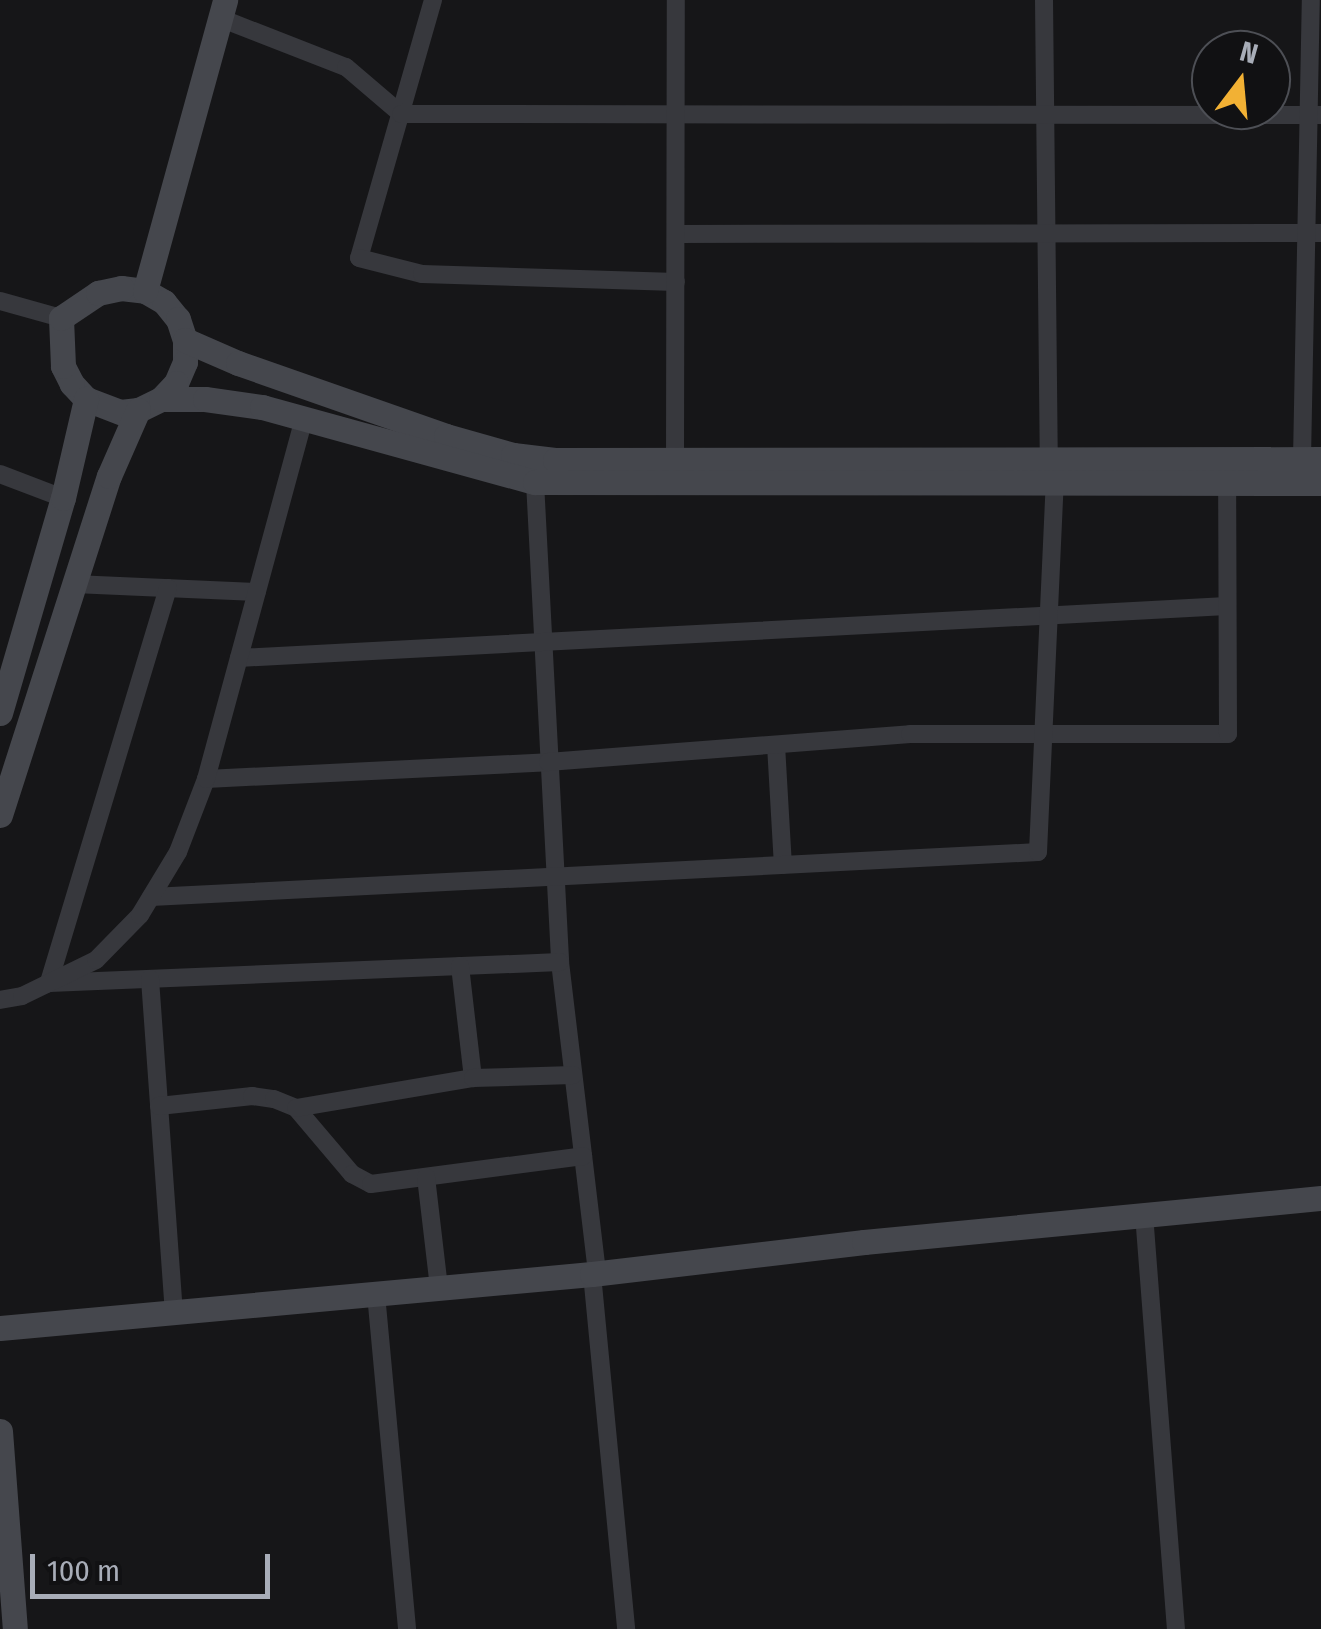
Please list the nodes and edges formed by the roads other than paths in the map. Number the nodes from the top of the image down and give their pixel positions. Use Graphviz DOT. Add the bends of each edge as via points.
graph roads {
  1 [pos="433,0"];
  2 [pos="676,0"];
  3 [pos="1044,0"];
  4 [pos="1312,0"];
  5 [pos="223,4"];
  6 [pos="400,114"];
  7 [pos="676,114"];
  8 [pos="1044,115"];
  9 [pos="1315,116"];
  10 [pos="676,234"];
  11 [pos="1045,234"];
  12 [pos="1314,234"];
  13 [pos="676,282"];
  14 [pos="145,291"];
  15 [pos="0,301"];
  16 [pos="61,318"];
  17 [pos="185,340"];
  18 [pos="86,399"];
  19 [pos="150,405"];
  20 [pos="304,420"];
  21 [pos="1049,458"];
  22 [pos="675,459"];
  23 [pos="1311,459"];
  24 [pos="0,474"];
  25 [pos="536,482"];
  26 [pos="1321,482"];
  27 [pos="1055,484"];
  28 [pos="1227,484"];
  29 [pos="64,498"];
  30 [pos="74,584"];
  31 [pos="168,588"];
  32 [pos="257,592"];
  33 [pos="1228,606"];
  34 [pos="1049,615"];
  35 [pos="543,642"];
  36 [pos="239,658"];
  37 [pos="0,713"];
  38 [pos="1044,733"];
  39 [pos="776,745"];
  40 [pos="548,762"];
  41 [pos="206,779"];
  42 [pos="0,815"];
  43 [pos="783,865"];
  44 [pos="555,876"];
  45 [pos="151,897"];
  46 [pos="560,962"];
  47 [pos="460,966"];
  48 [pos="150,979"];
  49 [pos="50,983"];
  50 [pos="0,1000"];
  51 [pos="574,1074"];
  52 [pos="474,1078"];
  53 [pos="159,1106"];
  54 [pos="296,1108"];
  55 [pos="583,1156"];
  56 [pos="426,1177"];
  57 [pos="1321,1198"];
  58 [pos="1144,1214"];
  59 [pos="594,1274"];
  60 [pos="439,1288"];
  61 [pos="376,1294"];
  62 [pos="174,1312"];
  63 [pos="0,1328"];
  64 [pos="0,1431"];
  65 [pos="15,1629"];
  66 [pos="407,1629"];
  67 [pos="626,1629"];
  68 [pos="1176,1629"];
  1 -- 6 [label="street"];
  2 -- 7 [label="street"];
  3 -- 8 [label="street"];
  4 -- 9 [label="street"];
  5 -- 6 [label="street" via="346,67"];
  5 -- 14 [label="street"];
  6 -- 7 [label="street"];
  6 -- 13 [label="street" via="360,258 422,274"];
  7 -- 8 [label="street"];
  7 -- 10 [label="street"];
  8 -- 9 [label="street"];
  8 -- 11 [label="street"];
  9 -- 12 [label="street"];
  10 -- 11 [label="street"];
  10 -- 13 [label="street"];
  11 -- 12 [label="street"];
  11 -- 21 [label="street"];
  12 -- 23 [label="street"];
  13 -- 22 [label="street"];
  14 -- 16 [label="street" via="98,293"];
  14 -- 17 [label="street" via="178,319"];
  15 -- 16 [label="street"];
  16 -- 18 [label="street" via="63,366"];
  17 -- 19 [label="street" via="180,372"];
  17 -- 22 [label="street" via="238,364 513,454"];
  18 -- 19 [label="street" via="120,412"];
  18 -- 29 [label="street"];
  19 -- 20 [label="street" via="205,399"];
  19 -- 30 [label="street" via="109,476"];
  20 -- 25 [label="street"];
  20 -- 32 [label="street"];
  21 -- 22 [label="street"];
  21 -- 23 [label="street"];
  24 -- 29 [label="street"];
  25 -- 27 [label="street"];
  25 -- 35 [label="street"];
  26 -- 28 [label="street"];
  27 -- 28 [label="street"];
  27 -- 34 [label="street"];
  28 -- 33 [label="street"];
  29 -- 37 [label="street"];
  30 -- 31 [label="street"];
  30 -- 42 [label="street"];
  31 -- 32 [label="street"];
  31 -- 49 [label="street"];
  32 -- 36 [label="street"];
  33 -- 34 [label="street"];
  33 -- 38 [label="street" via="1228,734"];
  34 -- 35 [label="street"];
  34 -- 38 [label="street"];
  35 -- 36 [label="street"];
  35 -- 40 [label="street"];
  36 -- 41 [label="street"];
  38 -- 39 [label="street"];
  38 -- 43 [label="street" via="1038,852"];
  39 -- 40 [label="street"];
  39 -- 43 [label="street"];
  40 -- 41 [label="street"];
  40 -- 44 [label="street"];
  41 -- 45 [label="street" via="178,852"];
  43 -- 44 [label="street"];
  44 -- 45 [label="street"];
  44 -- 46 [label="street"];
  45 -- 49 [label="street" via="96,960"];
  46 -- 47 [label="street"];
  46 -- 51 [label="street"];
  47 -- 48 [label="street"];
  47 -- 52 [label="street"];
  48 -- 49 [label="street"];
  48 -- 53 [label="street"];
  49 -- 50 [label="street"];
  51 -- 52 [label="street"];
  51 -- 55 [label="street"];
  52 -- 54 [label="street"];
  53 -- 54 [label="street" via="252,1096"];
  53 -- 62 [label="street"];
  54 -- 56 [label="street" via="371,1184"];
  55 -- 56 [label="street"];
  55 -- 59 [label="street"];
  56 -- 60 [label="street"];
  57 -- 58 [label="street"];
  58 -- 59 [label="street"];
  58 -- 68 [label="street"];
  59 -- 60 [label="street"];
  59 -- 67 [label="street"];
  60 -- 61 [label="street"];
  61 -- 62 [label="street"];
  61 -- 66 [label="street"];
  62 -- 63 [label="street"];
  64 -- 65 [label="street"];
}
